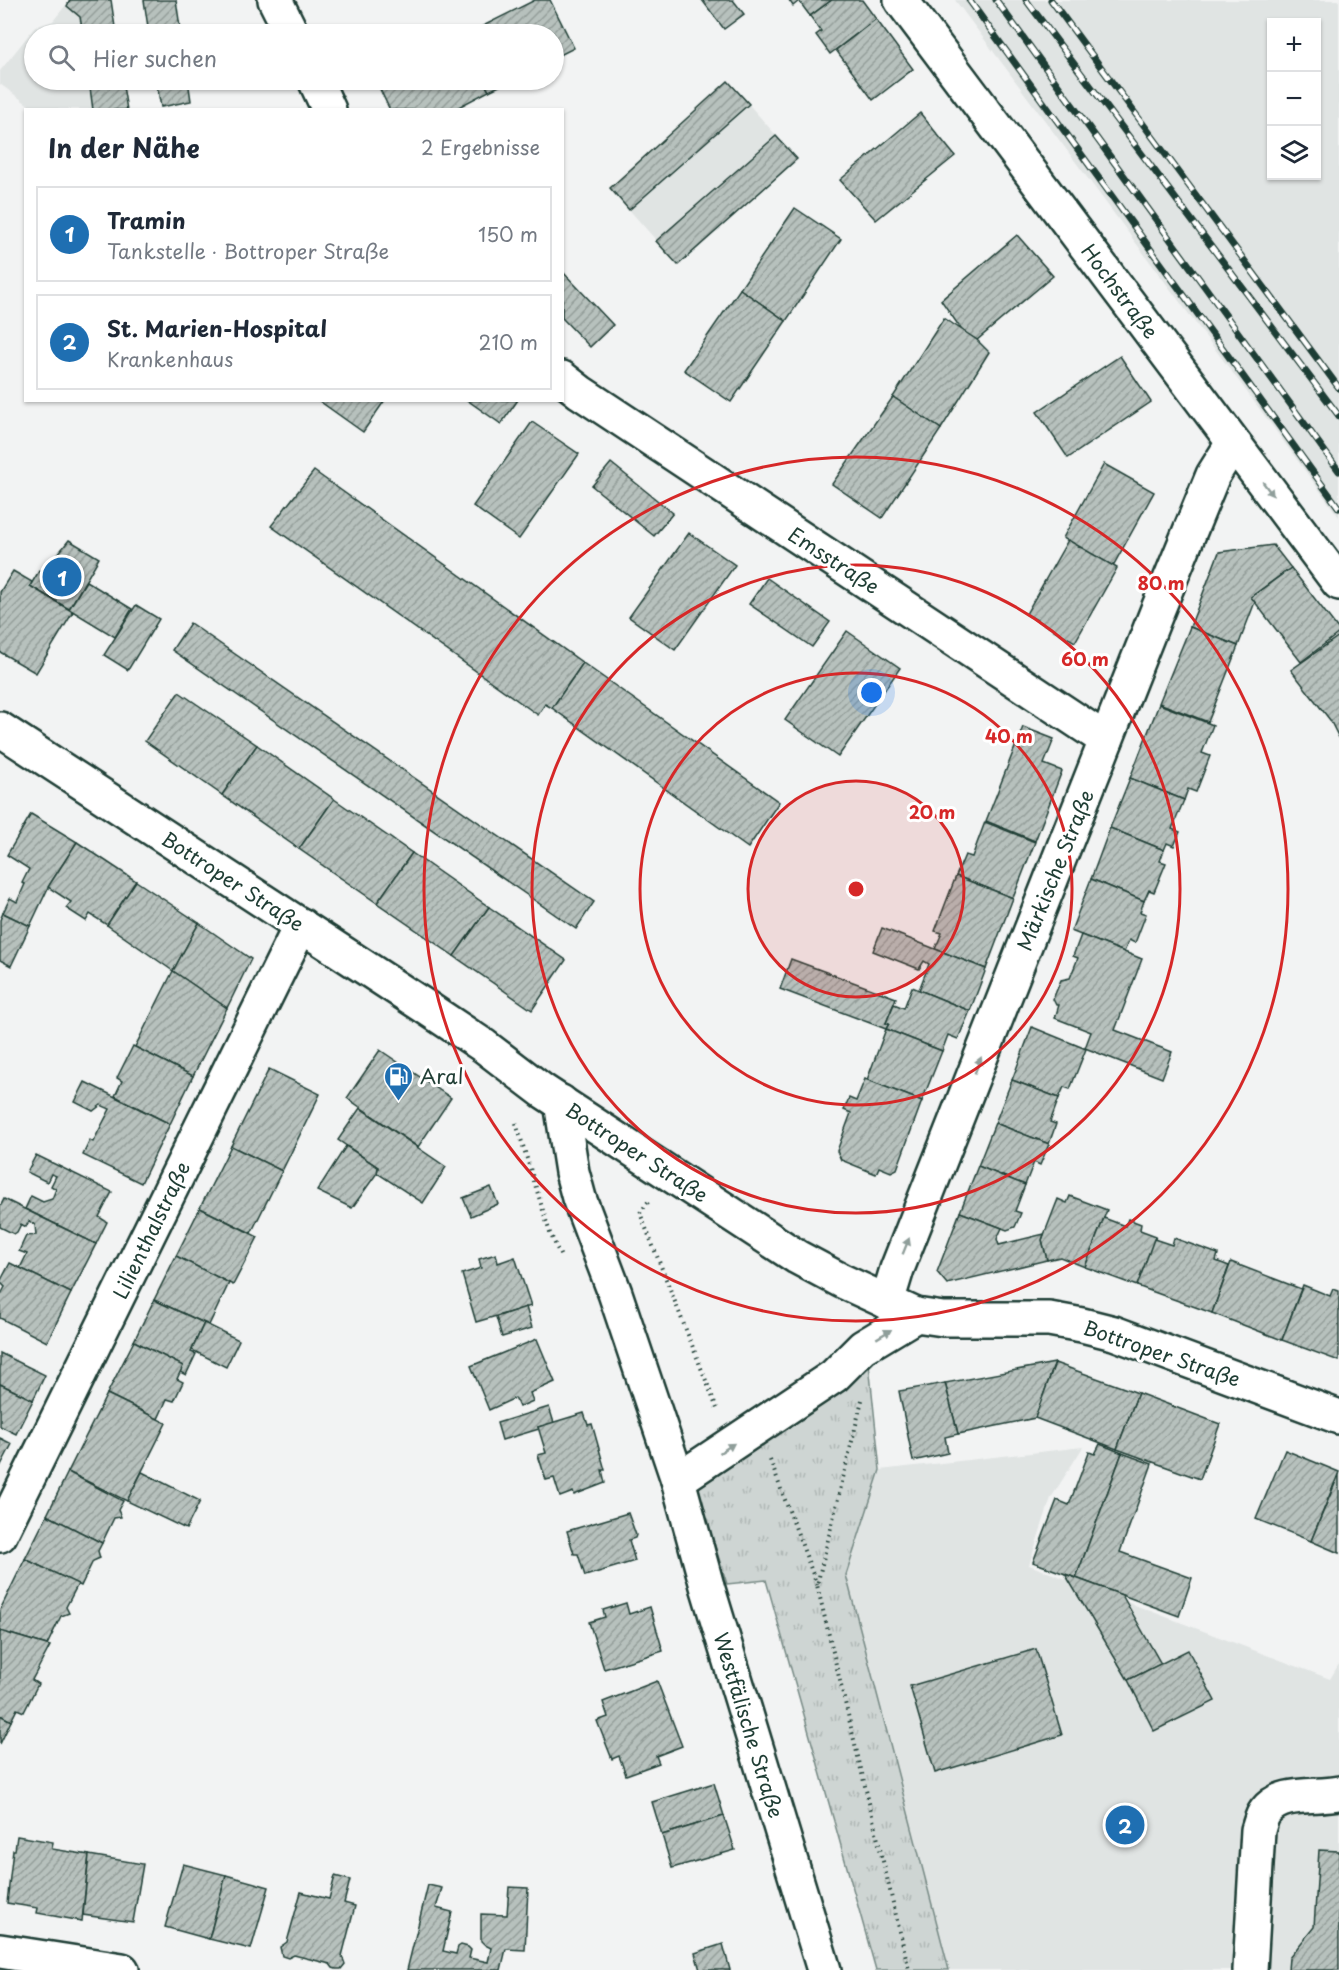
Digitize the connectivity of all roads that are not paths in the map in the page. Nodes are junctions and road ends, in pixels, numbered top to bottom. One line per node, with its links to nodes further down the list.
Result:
1 (275, 0): 3 (street)
2 (901, 0): 7 (street, Hochstraße)
3 (287, 24)
4 (320, 90): 5 (street)
5 (329, 108)
6 (564, 379): 10 (street, Emsstraße)
7 (1233, 443): 8 (street, Hochstraße, one-way to 8); 10 (street, Märkische Straße)
8 (1339, 583)
9 (0, 729): 11 (street, Bottroper Straße)
10 (1106, 740): 13 (street, Märkische Straße, one-way to 10)
11 (301, 925): 12 (street, Bottroper Straße); 17 (street, Lilienthalstraße)
12 (561, 1102): 13 (street, Bottroper Straße); 16 (street, Westfälische Straße)
13 (887, 1302): 14 (street, Bottroper Straße)
14 (916, 1315): 15 (street, Bottroper Straße); 16 (street, one-way to 14)
15 (1339, 1417)
16 (678, 1480): 21 (street, Westfälische Straße)
17 (0, 1535)
18 (1339, 1793): 22 (street)
19 (0, 1951): 20 (street)
20 (122, 1970)
21 (824, 1970)
22 (1250, 1970)

